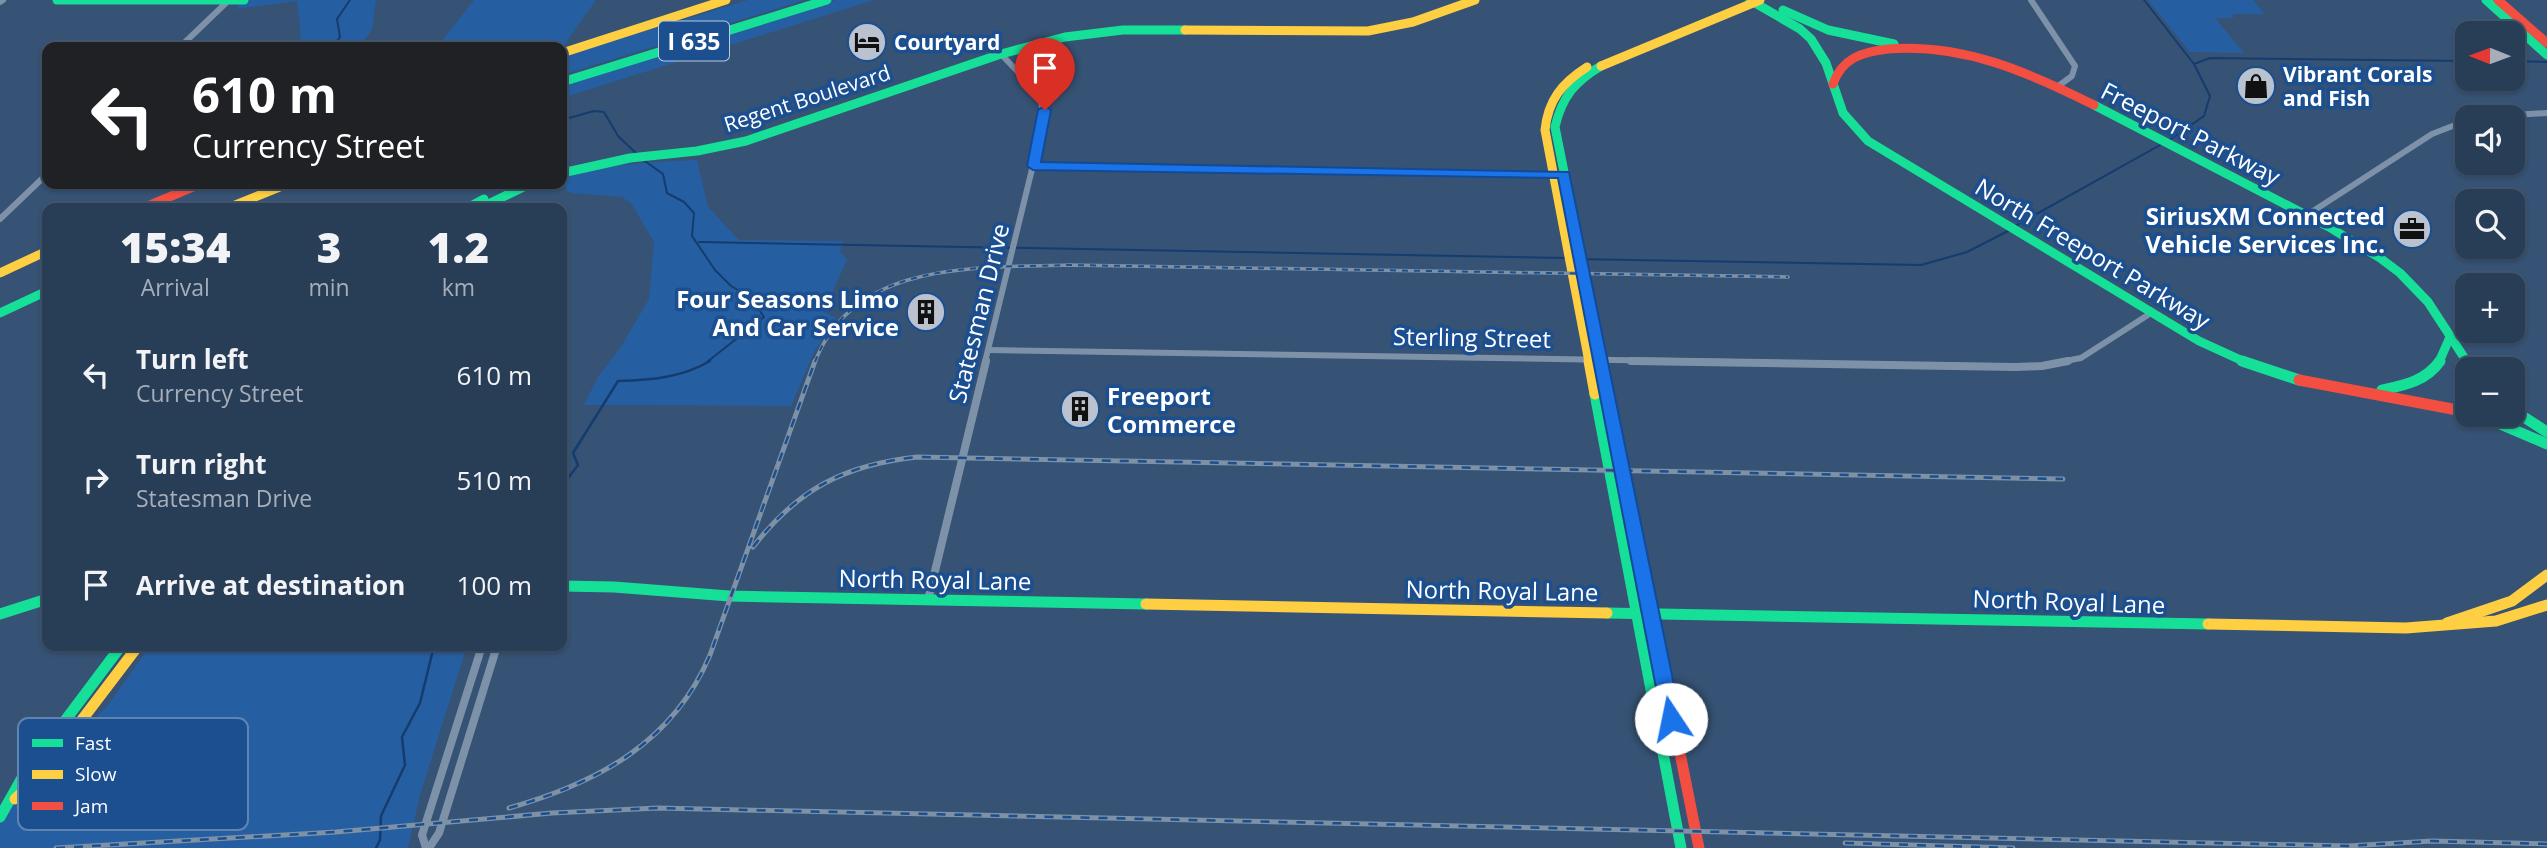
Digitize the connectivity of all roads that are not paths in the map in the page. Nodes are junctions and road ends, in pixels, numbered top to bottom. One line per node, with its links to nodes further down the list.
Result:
1 (57, 0): 11 (main road)
2 (244, 0): 11 (main road)
3 (725, 0): 16 (main road, I 635)
4 (827, 0): 19 (main road, I 635)
5 (1458, 0): 17 (main road, Regent Boulevard)
6 (1475, 0): 17 (main road, Regent Boulevard)
7 (1742, 0): 29 (main road)
8 (2031, 0): 21 (street)
9 (2486, 0): 18 (main road)
10 (2498, 0): 14 (main road)
11 (229, 1): 13 (street)
12 (1757, 1): 15 (main road); 20 (main road); 29 (main road)
13 (185, 42)
14 (2547, 43)
15 (1914, 47): 20 (main road); 21 (main road, Freeport Parkway)
16 (567, 52)
17 (999, 52): 25 (main road, Regent Boulevard); 27 (street, Statesman Drive)
18 (2547, 55)
19 (567, 80)
20 (1833, 84): 45 (main road, North Freeport Parkway)
21 (2057, 87): 39 (main road, Freeport Parkway)
22 (2547, 113): 23 (street)
23 (2525, 114)
24 (2455, 125): 39 (street)
25 (584, 163): 26 (main road, Regent Boulevard); 28 (main road, Regent Boulevard)
26 (567, 166)
27 (1033, 166): 29 (street); 47 (street, Statesman Drive)
28 (567, 171)
29 (1559, 174): 49 (main road)
30 (42, 179): 40 (street)
31 (188, 189): 35 (main road)
32 (275, 189): 36 (main road)
33 (505, 189): 37 (main road)
34 (520, 189): 38 (main road)
35 (155, 203)
36 (240, 203)
37 (477, 203)
38 (490, 203)
39 (2306, 216): 46 (main road, Freeport Parkway)
40 (0, 219)
41 (42, 253): 42 (main road)
42 (0, 273)
43 (42, 293): 44 (main road)
44 (0, 313)
45 (2151, 313): 49 (street, Sterling Street); 50 (main road, North Freeport Parkway)
46 (2449, 337): 48 (main road); 50 (main road)
47 (989, 350): 49 (street, Sterling Street); 58 (street, Statesman Drive)
48 (2463, 357)
49 (1594, 358): 62 (main road); 63 (main road)
50 (2373, 391): 51 (main road)
51 (2455, 409)
52 (2525, 418): 54 (main road)
53 (2507, 427): 55 (main road)
54 (2547, 432)
55 (2547, 444)
56 (2545, 579): 64 (main road, North Royal Lane)
57 (567, 586): 58 (main road, North Royal Lane)
58 (928, 600): 62 (main road, North Royal Lane)
59 (42, 601): 61 (main road)
60 (2547, 605): 64 (main road, North Royal Lane)
61 (0, 614)
62 (1636, 614): 63 (main road, North Royal Lane); 72 (main road)
63 (1652, 615): 64 (main road, North Royal Lane); 73 (main road)
64 (2442, 625)
65 (117, 651): 69 (main road)
66 (134, 651): 70 (main road)
67 (480, 651): 74 (street)
68 (496, 651): 71 (street)
69 (68, 718)
70 (83, 718)
71 (466, 753): 74 (street); 79 (street)
72 (1663, 755): 73 (main road); 80 (main road)
73 (1679, 755): 81 (main road)
74 (447, 756): 79 (street)
75 (18, 788): 77 (main road)
76 (18, 797): 77 (main road)
77 (11, 803): 78 (main road)
78 (0, 817)
79 (427, 848)
80 (1681, 848)
81 (1699, 848)

